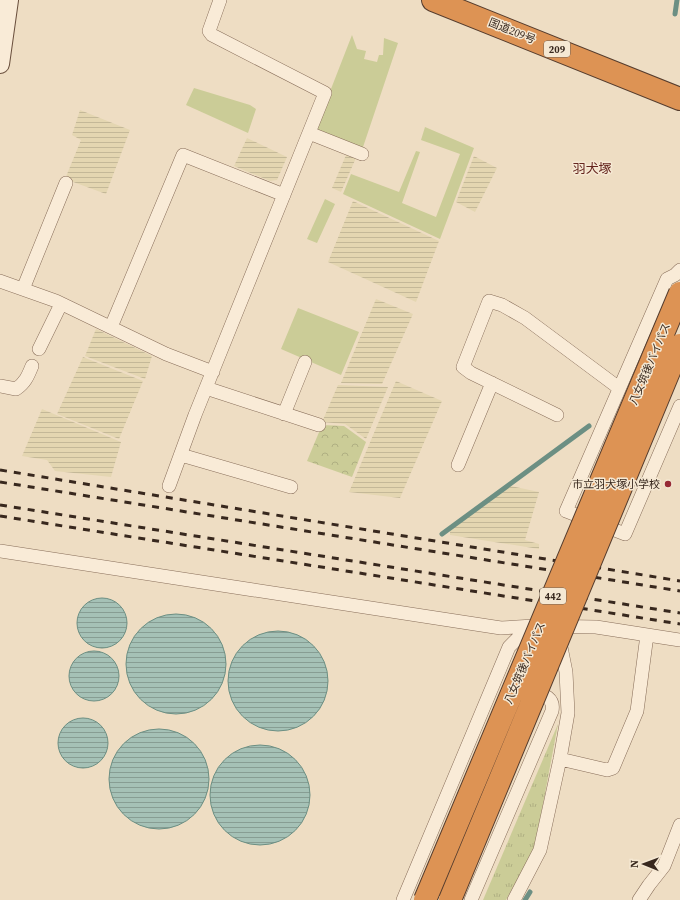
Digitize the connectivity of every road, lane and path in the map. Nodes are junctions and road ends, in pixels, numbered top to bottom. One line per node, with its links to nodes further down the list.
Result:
1 (9, 0): 4 (street)
2 (220, 0): 6 (street)
3 (446, 2): 5 (highway, 国道209号 / 209)
4 (1, 53)
5 (680, 99)
6 (309, 133): 7 (street); 9 (street)
7 (362, 154)
8 (66, 183): 12 (street)
9 (284, 195): 15 (street); 20 (street)
10 (680, 270): 24 (street)
11 (0, 281): 12 (street)
12 (23, 289): 14 (street)
13 (680, 293): 41 (highway, 八女筑後バイパス / 442, bridge)
14 (60, 304): 15 (street); 17 (street)
15 (111, 327): 20 (street)
16 (680, 345): 42 (highway, 八女筑後バイパス / 442, bridge)
17 (39, 349)
18 (306, 362): 26 (street)
19 (32, 366): 22 (street)
20 (213, 372): 23 (street)
21 (492, 383): 24 (street); 27 (street); 30 (street)
22 (0, 386)
23 (206, 388): 26 (street); 29 (street)
24 (619, 388): 25 (street)
25 (680, 406)
26 (284, 414): 28 (street)
27 (557, 415)
28 (319, 425)
29 (181, 455): 31 (street); 32 (street)
30 (458, 465)
31 (169, 486)
32 (291, 487)
33 (0, 550): 34 (street)
34 (534, 626): 35 (street); 37 (street); 38 (street)
35 (647, 635): 36 (street); 38 (street)
36 (680, 640)
37 (495, 680): 40 (street); 43 (street)
38 (560, 759): 44 (street)
39 (680, 825): 45 (street)
40 (403, 900)
41 (425, 900)
42 (450, 900)
43 (472, 900)
44 (514, 900)
45 (639, 900)

